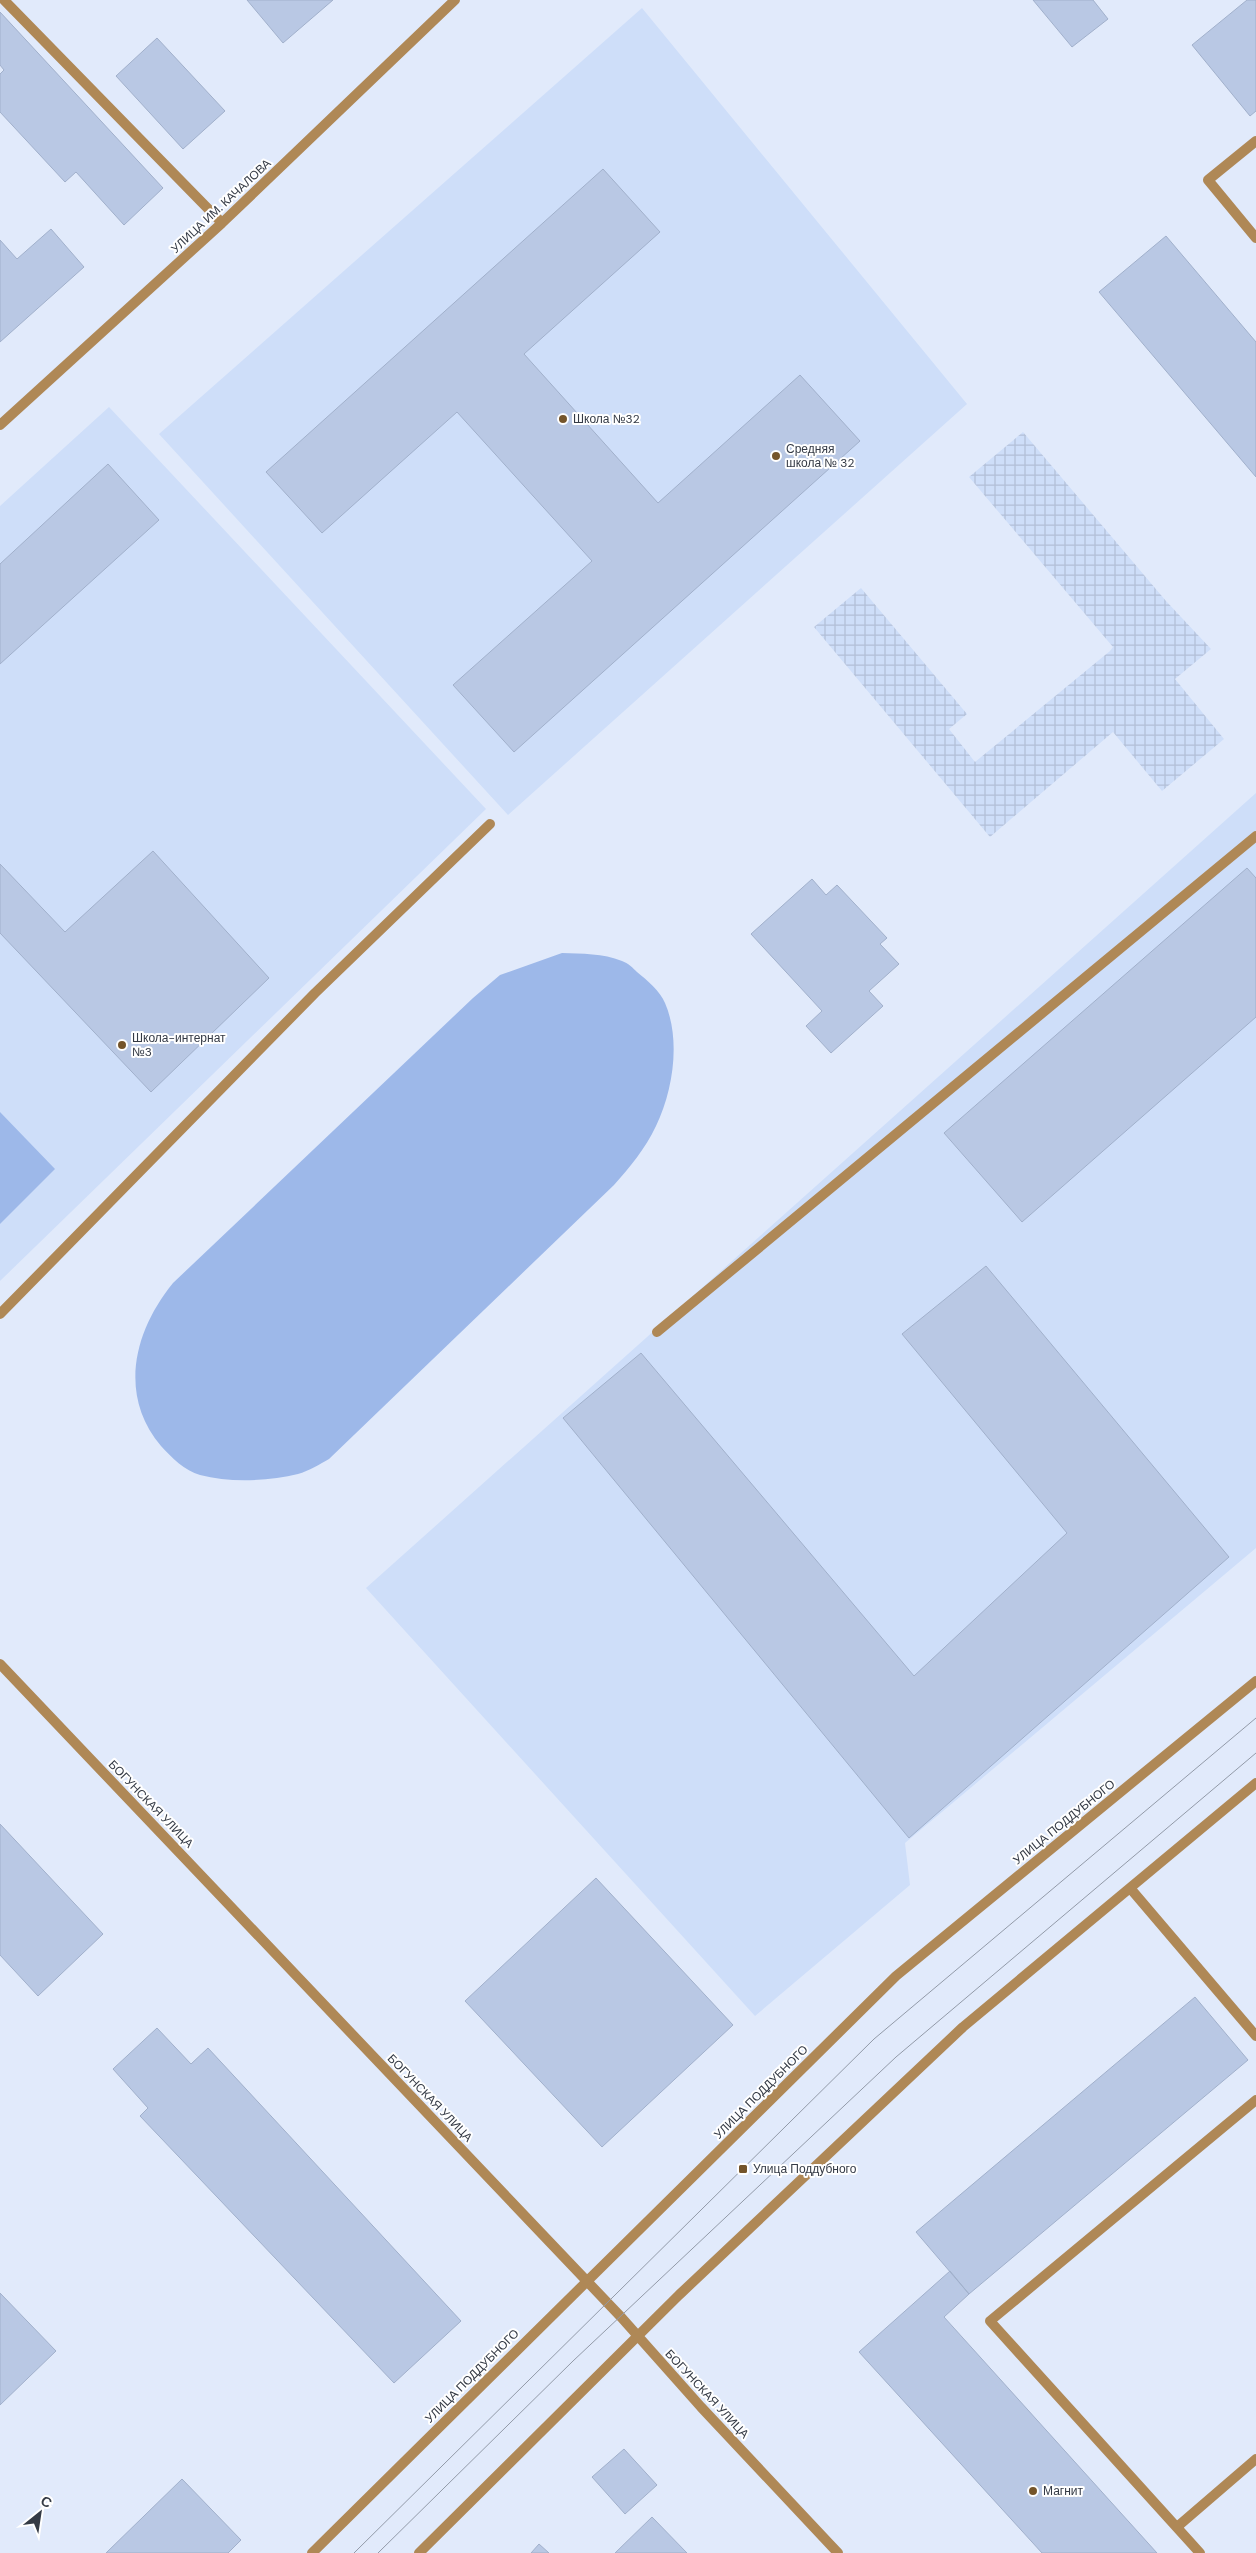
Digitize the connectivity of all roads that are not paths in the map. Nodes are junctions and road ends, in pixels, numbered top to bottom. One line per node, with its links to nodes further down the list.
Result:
1 (4, 0): 4 (street)
2 (455, 0): 4 (street, УЛИЦА ИМ. КАЧАЛОВА)
3 (1256, 140): 5 (street)
4 (222, 223): 6 (street, УЛИЦА ИМ. КАЧАЛОВА)
5 (1256, 238)
6 (0, 425)
7 (490, 824): 9 (street)
8 (1256, 836): 10 (street)
9 (0, 1314)
10 (658, 1332)
11 (0, 1664): 17 (street, БОГУНСКАЯ УЛИЦА)
12 (1256, 1681): 17 (street, УЛИЦА ПОДДУБНОГО)
13 (1256, 1783): 14 (street)
14 (1130, 1888): 15 (street); 18 (street)
15 (1256, 2036)
16 (1256, 2100): 20 (street)
17 (585, 2280): 18 (street, БОГУНСКАЯ УЛИЦА); 21 (street, УЛИЦА ПОДДУБНОГО)
18 (638, 2337): 22 (street); 23 (street, БОГУНСКАЯ УЛИЦА)
19 (1256, 2459): 20 (street)
20 (1176, 2527): 24 (street)
21 (312, 2553)
22 (419, 2553)
23 (838, 2553)
24 (1200, 2553)

